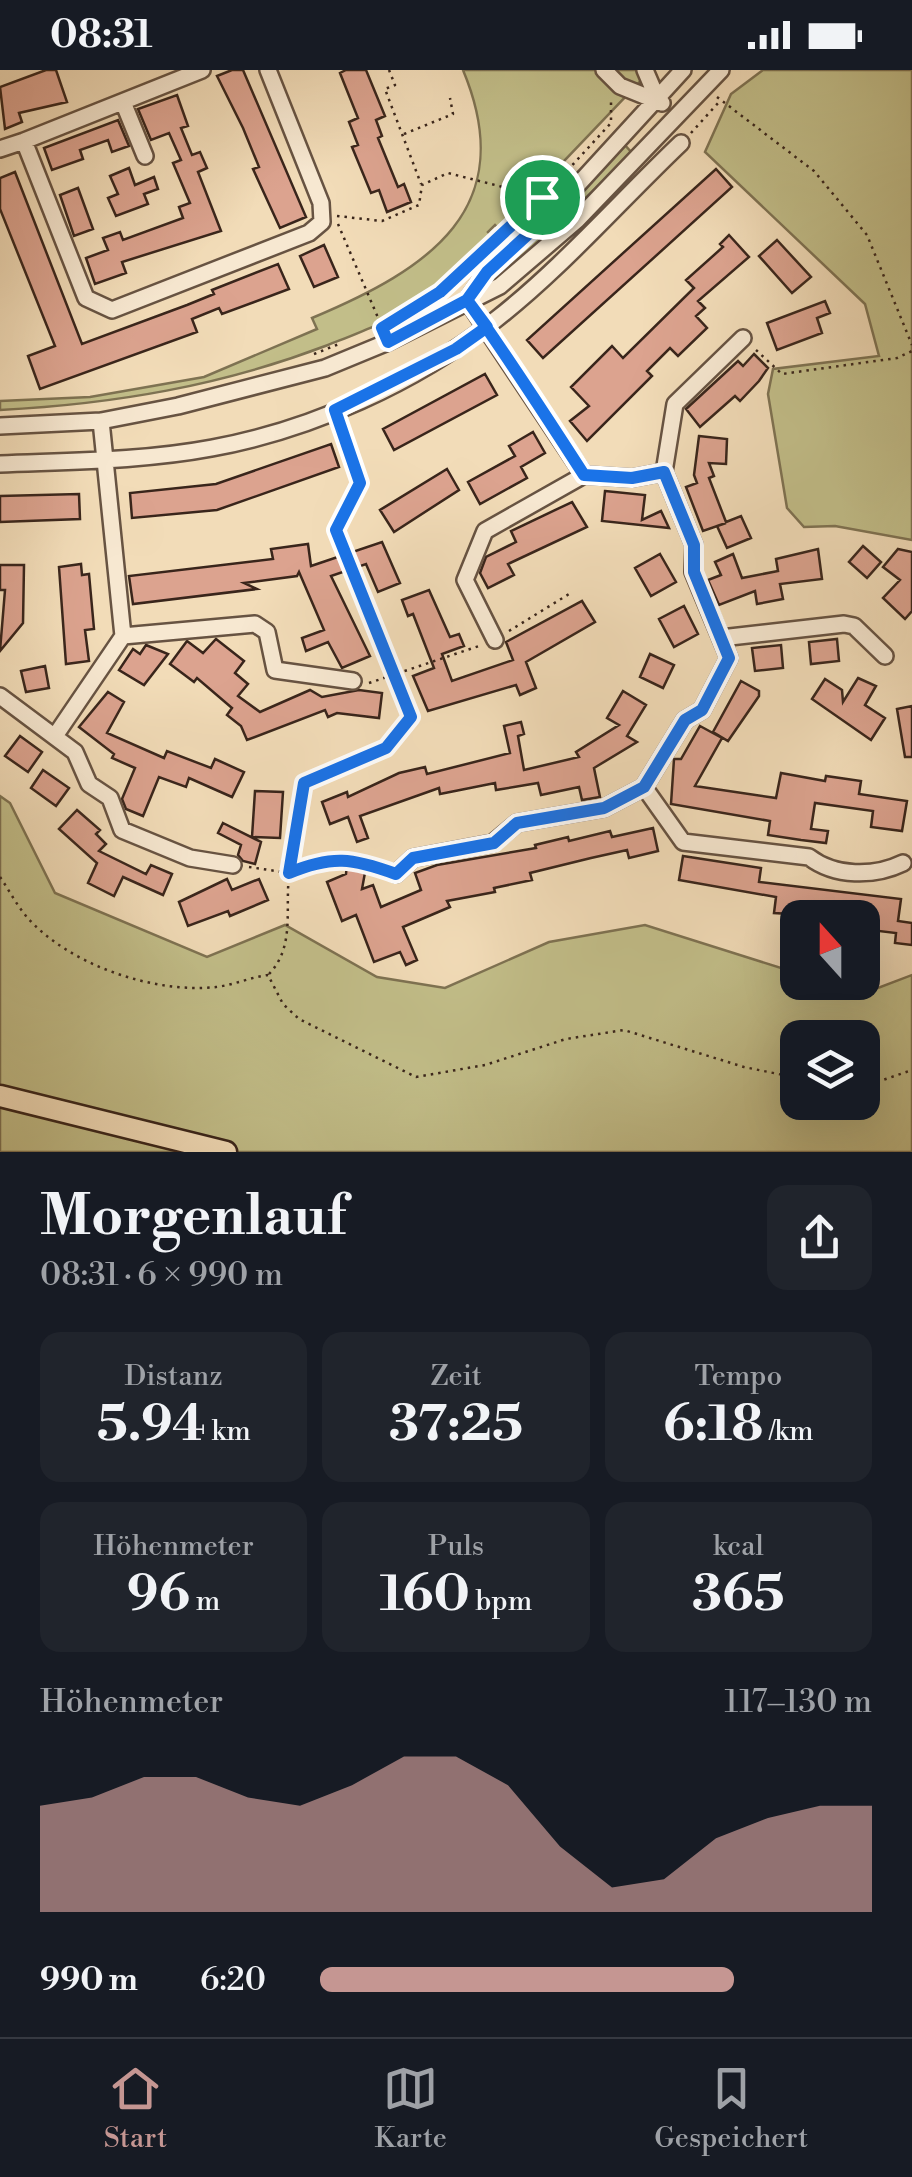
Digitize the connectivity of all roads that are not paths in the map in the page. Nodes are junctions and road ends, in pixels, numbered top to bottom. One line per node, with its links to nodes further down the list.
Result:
1 (202, 70): 8 (street)
2 (268, 70): 10 (street)
3 (604, 70): 7 (street)
4 (645, 70): 7 (street)
5 (684, 70): 7 (street)
6 (722, 70): 9 (street)
7 (657, 98): 9 (street); 16 (street)
8 (123, 102): 10 (street); 13 (street)
9 (676, 115): 14 (street)
10 (24, 141): 12 (street)
11 (682, 143): 15 (street)
12 (0, 149)
13 (144, 156)
14 (632, 162): 15 (street); 16 (street)
15 (637, 185): 17 (street)
16 (467, 300): 17 (street); 19 (street)
17 (487, 327): 21 (street); 24 (street)
18 (743, 338): 23 (street)
19 (102, 420): 20 (street); 21 (street)
20 (0, 426)
21 (105, 460): 22 (street); 25 (street)
22 (0, 464)
23 (664, 472): 24 (street); 26 (street)
24 (584, 475): 27 (street)
25 (123, 636): 29 (street); 31 (street)
26 (721, 638): 28 (street); 32 (street)
27 (495, 640)
28 (886, 656)
29 (353, 680)
30 (0, 696): 31 (street)
31 (55, 736): 34 (street)
32 (644, 787): 33 (street); 35 (street)
33 (903, 863)
34 (233, 864)
35 (396, 874)
36 (0, 1096): 37 (main road)
37 (226, 1152)

